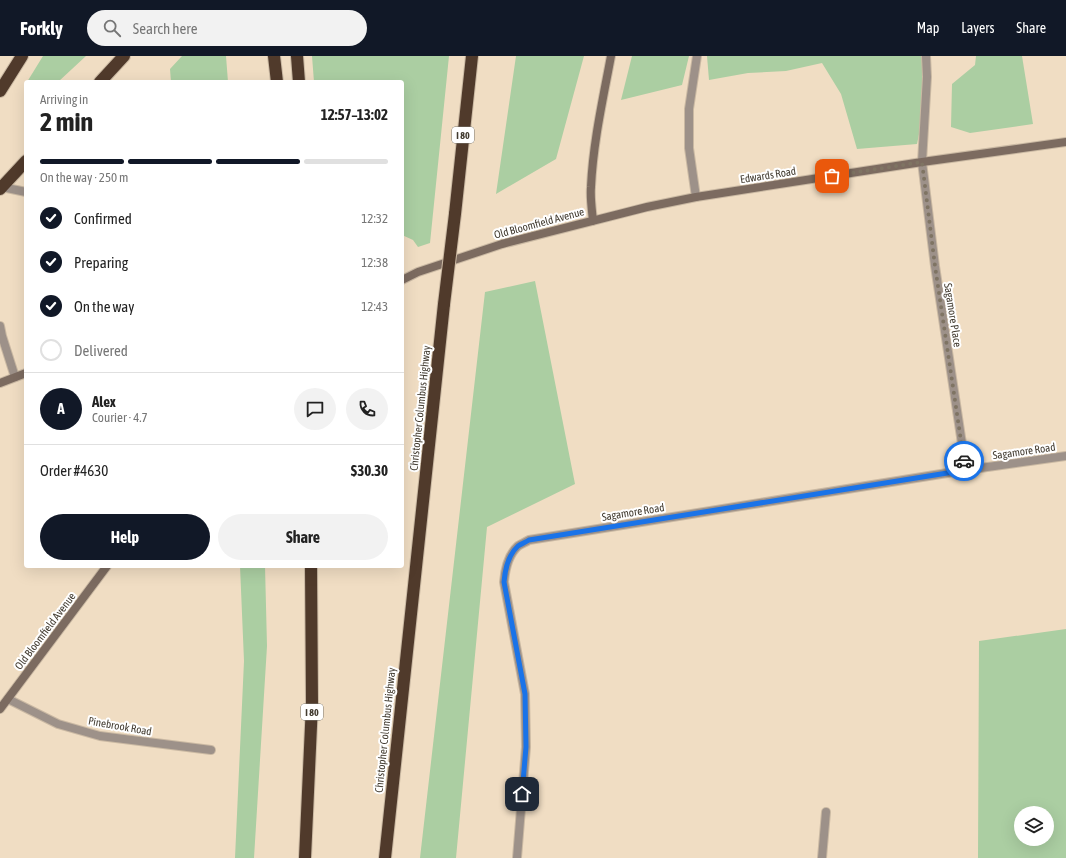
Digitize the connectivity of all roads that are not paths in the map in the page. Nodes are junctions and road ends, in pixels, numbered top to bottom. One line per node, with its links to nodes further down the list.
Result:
1 (22, 56): 12 (highway)
2 (124, 56): 9 (highway)
3 (274, 56): 10 (highway)
4 (297, 56): 11 (highway)
5 (472, 56): 35 (highway, Christopher Columbus Highway / I 80, bridge)
6 (611, 56): 19 (street, Old Bloomfield Avenue)
7 (697, 56): 18 (street)
8 (926, 56): 14 (street, Sagamore Place)
9 (102, 80)
10 (277, 80)
11 (299, 80)
12 (0, 91)
13 (1066, 142): 14 (street, Edwards Road)
14 (922, 162): 18 (street, Edwards Road); 27 (street, Sagamore Place)
15 (24, 163): 16 (highway)
16 (1, 188): 17 (street)
17 (24, 192)
18 (696, 197): 19 (street, Edwards Road)
19 (593, 221): 20 (street, Old Bloomfield Avenue)
20 (404, 279)
21 (0, 326): 22 (street)
22 (1, 336): 24 (street)
23 (24, 374): 24 (street)
24 (15, 377): 25 (street)
25 (0, 383)
26 (1066, 456): 27 (street, Sagamore Road)
27 (966, 470): 36 (street, Sagamore Road)
28 (106, 568): 30 (street, Old Bloomfield Avenue)
29 (311, 568): 34 (highway, I 80)
30 (8, 699): 31 (street, Old Bloomfield Avenue); 32 (street, Pinebrook Road)
31 (0, 709)
32 (211, 750)
33 (826, 812): 37 (street)
34 (305, 858)
35 (385, 858)
36 (517, 858)
37 (822, 858)

